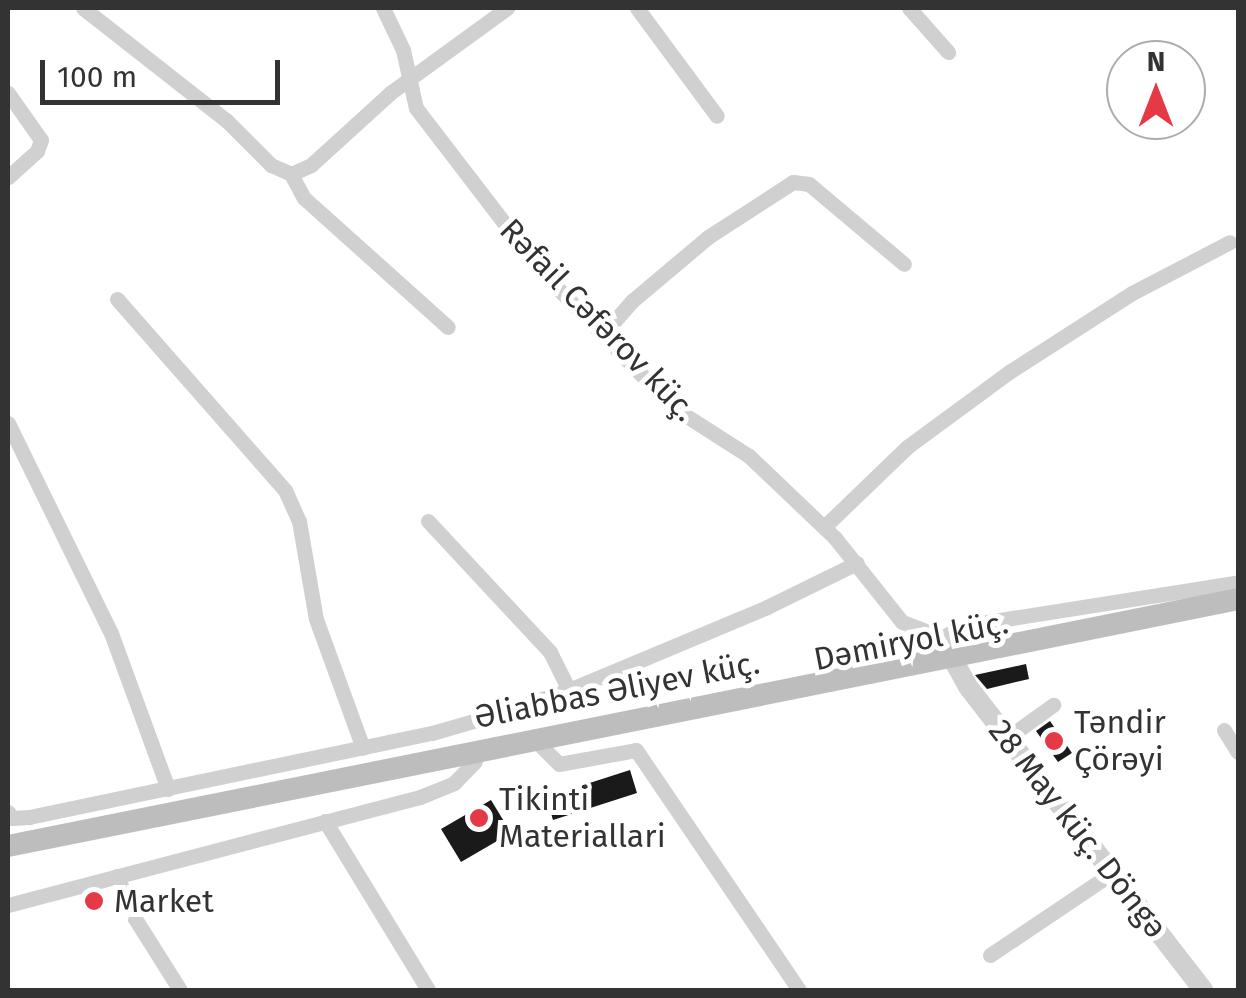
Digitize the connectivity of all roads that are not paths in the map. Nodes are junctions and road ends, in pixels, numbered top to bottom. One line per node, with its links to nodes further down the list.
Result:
1 (83, 8): 10 (street)
2 (383, 8): 7 (street, Rəfail Cəfərov küç.)
3 (507, 8): 7 (street)
4 (636, 8): 9 (street)
5 (909, 8): 6 (street)
6 (948, 52)
7 (408, 80): 10 (street); 16 (street, Rəfail Cəfərov küç.)
8 (8, 92): 11 (street)
9 (717, 116)
10 (291, 174): 15 (street)
11 (8, 177)
12 (1230, 242): 19 (street)
13 (904, 264): 16 (street)
14 (117, 300): 30 (street)
15 (448, 327)
16 (603, 334): 19 (street, Rəfail Cəfərov küç.)
17 (8, 422): 33 (street)
18 (428, 521): 25 (street)
19 (824, 528): 20 (street, Rəfail Cəfərov küç.)
20 (857, 562): 24 (street, Rəfail Cəfərov küç.); 25 (street)
21 (1238, 582): 24 (street)
22 (1238, 599): 24 (main road, Əliabbas Əliyev küç.)
23 (1238, 610): 24 (main road, Dəmiryol küç.)
24 (951, 652): 28 (street, 28 May küç. Döngə); 29 (main road, Dəmiryol küç.); 36 (main road, Əliabbas Əliyev küç.)
25 (569, 690): 30 (street)
26 (1053, 705): 28 (street)
27 (1224, 730): 31 (street)
28 (1008, 738): 38 (street, 28 May küç. Döngə)
29 (541, 746): 32 (main road, Dəmiryol küç.); 44 (street)
30 (363, 748): 33 (street)
31 (1238, 752)
32 (475, 761): 35 (street); 37 (main road, Dəmiryol küç.)
33 (168, 789): 34 (street)
34 (8, 812)
35 (325, 820): 39 (street); 43 (street)
36 (8, 846)
37 (8, 855)
38 (1112, 873): 41 (street); 45 (street, 28 May küç. Döngə)
39 (118, 876): 40 (street); 42 (street)
40 (8, 905)
41 (990, 955)
42 (180, 990)
43 (428, 990)
44 (798, 990)
45 (1203, 990)

